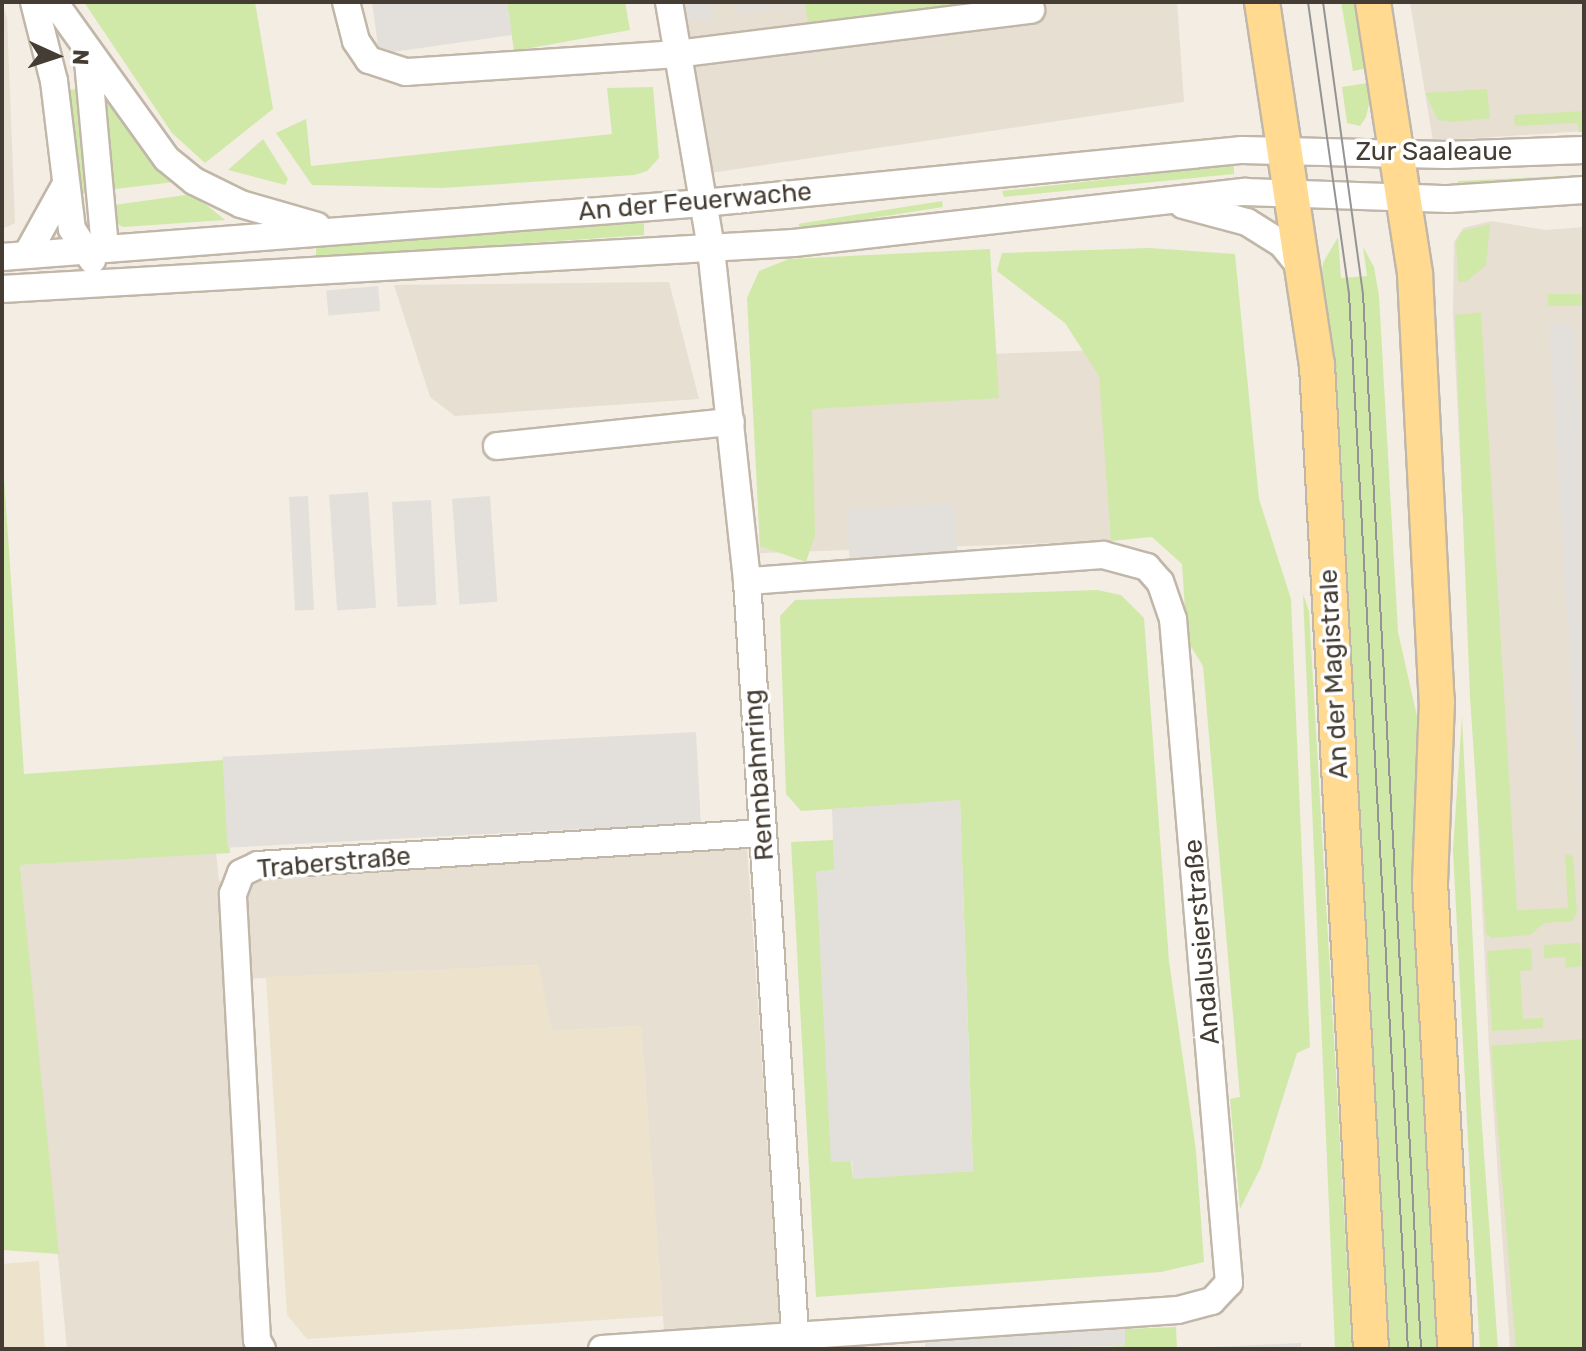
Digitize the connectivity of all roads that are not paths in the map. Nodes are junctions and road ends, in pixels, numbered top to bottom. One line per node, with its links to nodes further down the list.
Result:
1 (34, 2): 13 (street)
2 (54, 2): 8 (street)
3 (346, 2): 9 (street)
4 (669, 2): 9 (street, Rennbahnring)
5 (1262, 2): 10 (main road, An der Magistrale)
6 (1373, 2): 12 (main road)
7 (1031, 10): 9 (street)
8 (87, 50): 19 (street); 22 (street)
9 (676, 54): 18 (street, Rennbahnring)
10 (1285, 150): 12 (street, Zur Saaleaue); 15 (main road, An der Magistrale); 18 (street, An der Feuerwache)
11 (1584, 150): 12 (street, Zur Saaleaue)
12 (1400, 154): 16 (main road)
13 (66, 184): 21 (street, An der Feuerwache); 22 (street)
14 (1584, 190): 16 (street, Zur Saaleaue)
15 (1291, 191): 16 (street, Zur Saaleaue); 17 (street, An der Feuerwache); 23 (main road, An der Magistrale)
16 (1407, 198): 34 (main road)
17 (1172, 202): 20 (street, An der Feuerwache); 23 (street)
18 (703, 203): 19 (street, An der Feuerwache); 20 (street, Rennbahnring)
19 (332, 230): 22 (street, An der Feuerwache)
20 (711, 249): 22 (street, An der Feuerwache); 25 (street, Rennbahnring)
21 (14, 255): 22 (street, An der Feuerwache)
22 (93, 262): 24 (street, An der Feuerwache)
23 (1304, 271): 33 (main road, An der Magistrale)
24 (2, 289)
25 (731, 422): 26 (street); 27 (street, Rennbahnring)
26 (497, 446)
27 (747, 581): 28 (street, Rennbahnring); 29 (street, Andalusierstraße)
28 (763, 833): 30 (street, Rennbahnring); 31 (street, Traberstraße)
29 (873, 1339): 30 (street, Andalusierstraße)
30 (796, 1342): 32 (street)
31 (262, 1349)
32 (602, 1349)
33 (1371, 1349)
34 (1455, 1349)

